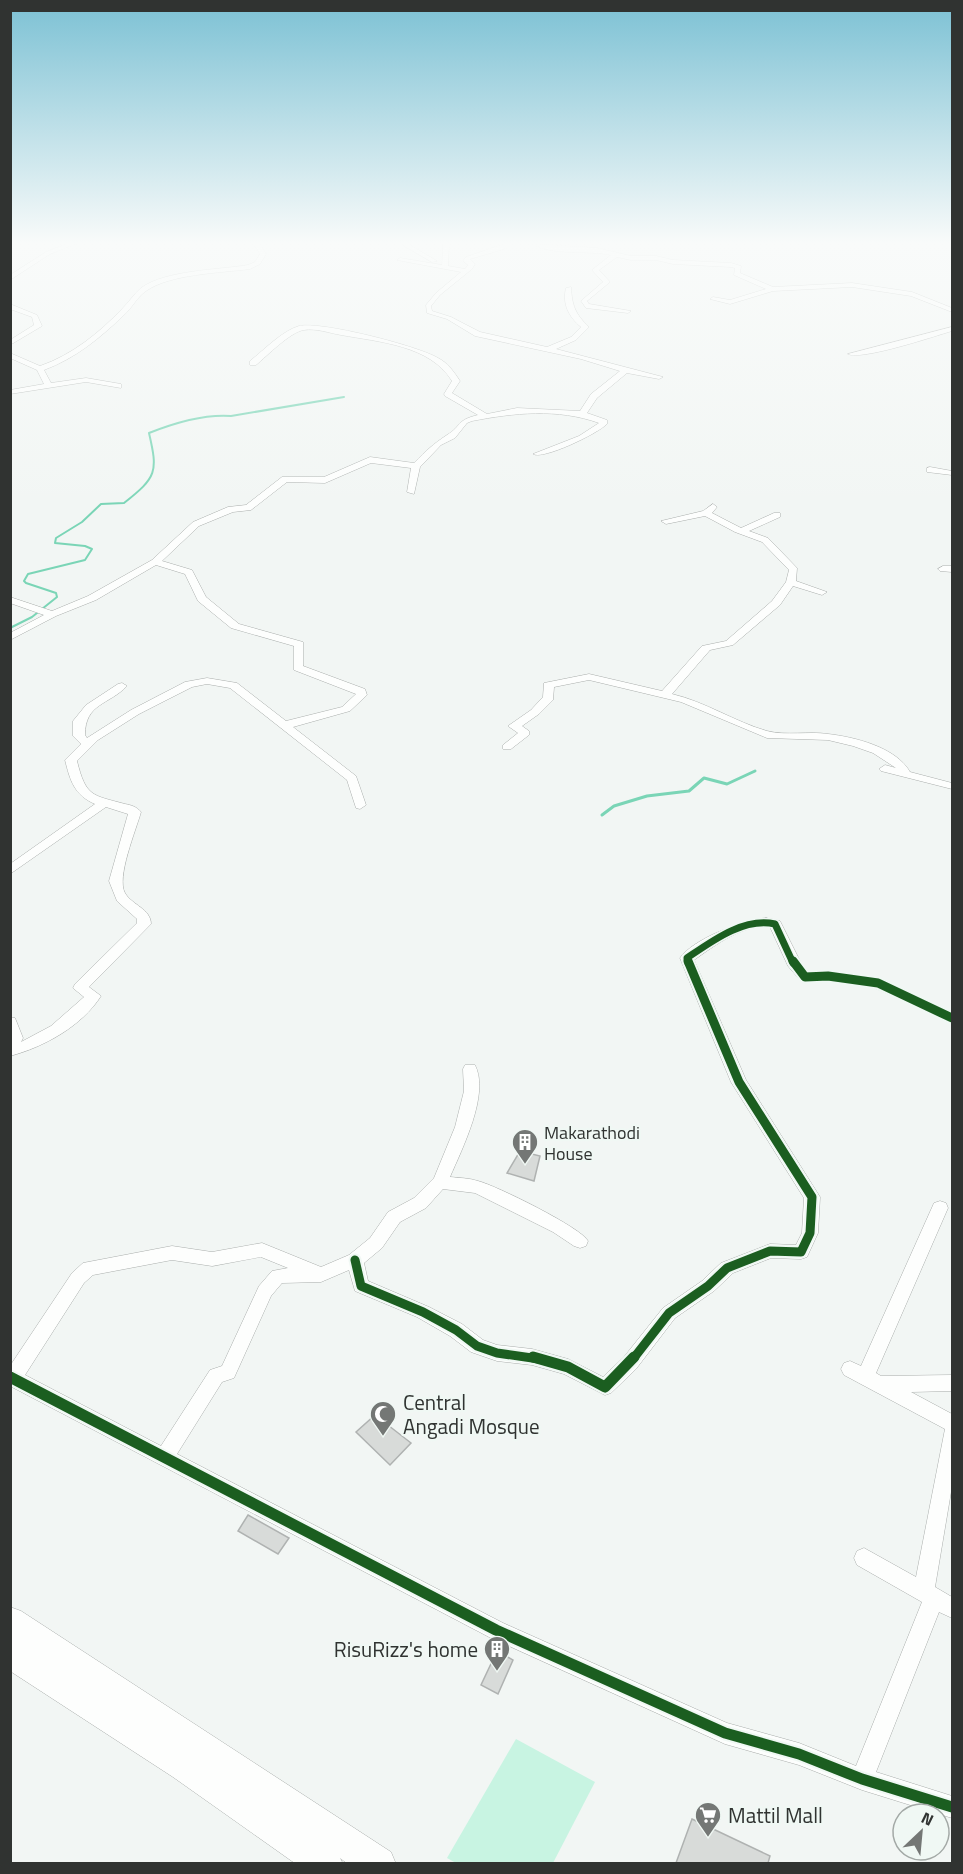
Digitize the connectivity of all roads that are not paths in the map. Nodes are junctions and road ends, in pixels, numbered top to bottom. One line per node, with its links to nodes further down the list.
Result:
1 (29, 331): 8 (street)
2 (102, 331): 13 (street)
3 (294, 331): 12 (street)
4 (335, 331): 20 (street)
5 (473, 331): 9 (street)
6 (583, 331): 9 (street)
7 (943, 331): 10 (street)
8 (10, 343)
9 (546, 350): 14 (street)
10 (852, 354)
11 (13, 358): 13 (street)
12 (253, 363)
13 (40, 369): 16 (street)
14 (627, 370): 15 (street); 19 (street)
15 (659, 377)
16 (49, 386): 17 (street); 18 (street)
17 (118, 386)
18 (10, 392)
19 (582, 414): 20 (street); 21 (street)
20 (485, 416): 22 (street)
21 (537, 454)
22 (416, 466): 25 (street); 29 (street)
23 (930, 470): 24 (street)
24 (952, 473)
25 (411, 492)
26 (777, 515): 28 (street)
27 (666, 521): 28 (street)
28 (741, 531): 30 (street)
29 (155, 562): 33 (street); 37 (street)
30 (791, 582): 31 (street); 36 (street)
31 (822, 592)
32 (10, 600): 33 (street)
33 (49, 613): 34 (street)
34 (10, 638)
35 (122, 686): 38 (street)
36 (665, 695): 39 (street); 41 (street)
37 (286, 726): 38 (street); 44 (street)
38 (87, 744): 43 (street)
39 (507, 747)
40 (885, 769): 41 (street)
41 (905, 774): 42 (street)
42 (952, 786)
43 (105, 802): 45 (street); 48 (street)
44 (360, 805)
45 (10, 870)
46 (952, 1018): 53 (street)
47 (10, 1022): 48 (street)
48 (10, 1050)
49 (470, 1069): 50 (street)
50 (440, 1182): 52 (street); 53 (street)
51 (940, 1208): 56 (street)
52 (580, 1241)
53 (355, 1260): 54 (street)
54 (321, 1275): 55 (street); 60 (street)
55 (12, 1377): 60 (street)
56 (865, 1377): 57 (street); 58 (street)
57 (952, 1383)
58 (952, 1423)
59 (952, 1435): 62 (street)
60 (165, 1457): 65 (street)
61 (864, 1557): 62 (street)
62 (937, 1600): 65 (street)
63 (10, 1622): 68 (main road)
64 (10, 1653): 67 (main road)
65 (862, 1779): 66 (street)
66 (952, 1807)
67 (326, 1863)
68 (379, 1863)

